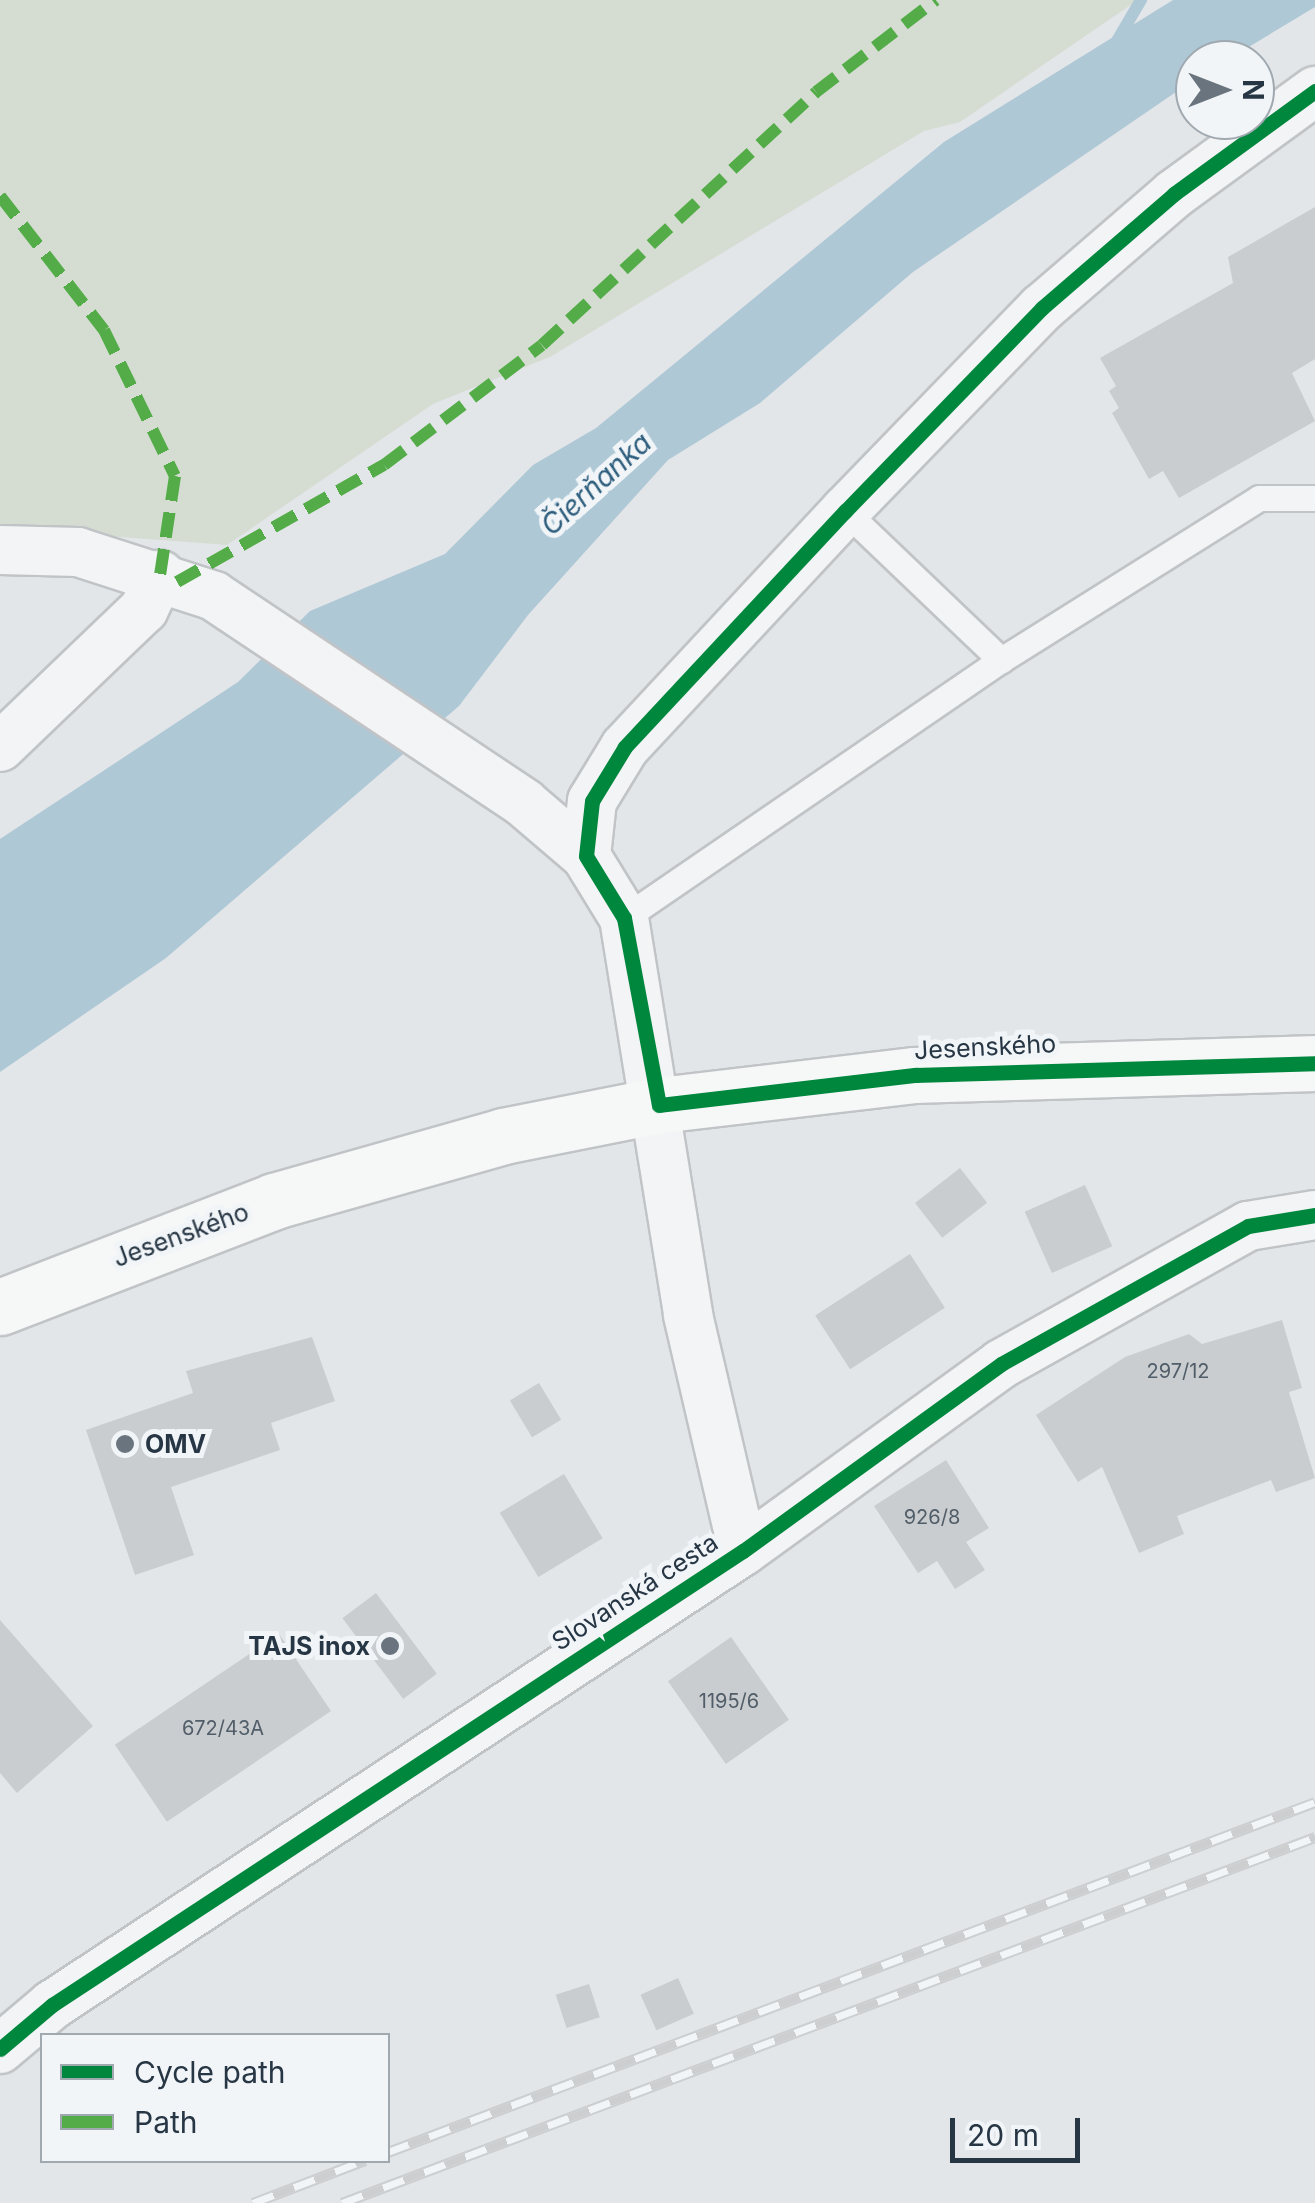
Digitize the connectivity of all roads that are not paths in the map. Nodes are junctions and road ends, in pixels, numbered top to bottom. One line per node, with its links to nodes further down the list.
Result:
1 (1315, 91): 3 (street)
2 (1315, 498): 6 (lane)
3 (845, 511): 6 (lane); 8 (street)
4 (0, 550): 5 (street)
5 (160, 576): 7 (street); 8 (street)
6 (1002, 660): 9 (lane)
7 (0, 747)
8 (586, 856): 9 (street)
9 (624, 918): 11 (street)
10 (1315, 1063): 11 (main road, Jesenského)
11 (659, 1104): 13 (main road, Jesenského); 14 (street)
12 (1315, 1215): 14 (street, Slovanská cesta)
13 (0, 1307)
14 (743, 1551): 15 (street, Slovanská cesta)
15 (0, 2049)

